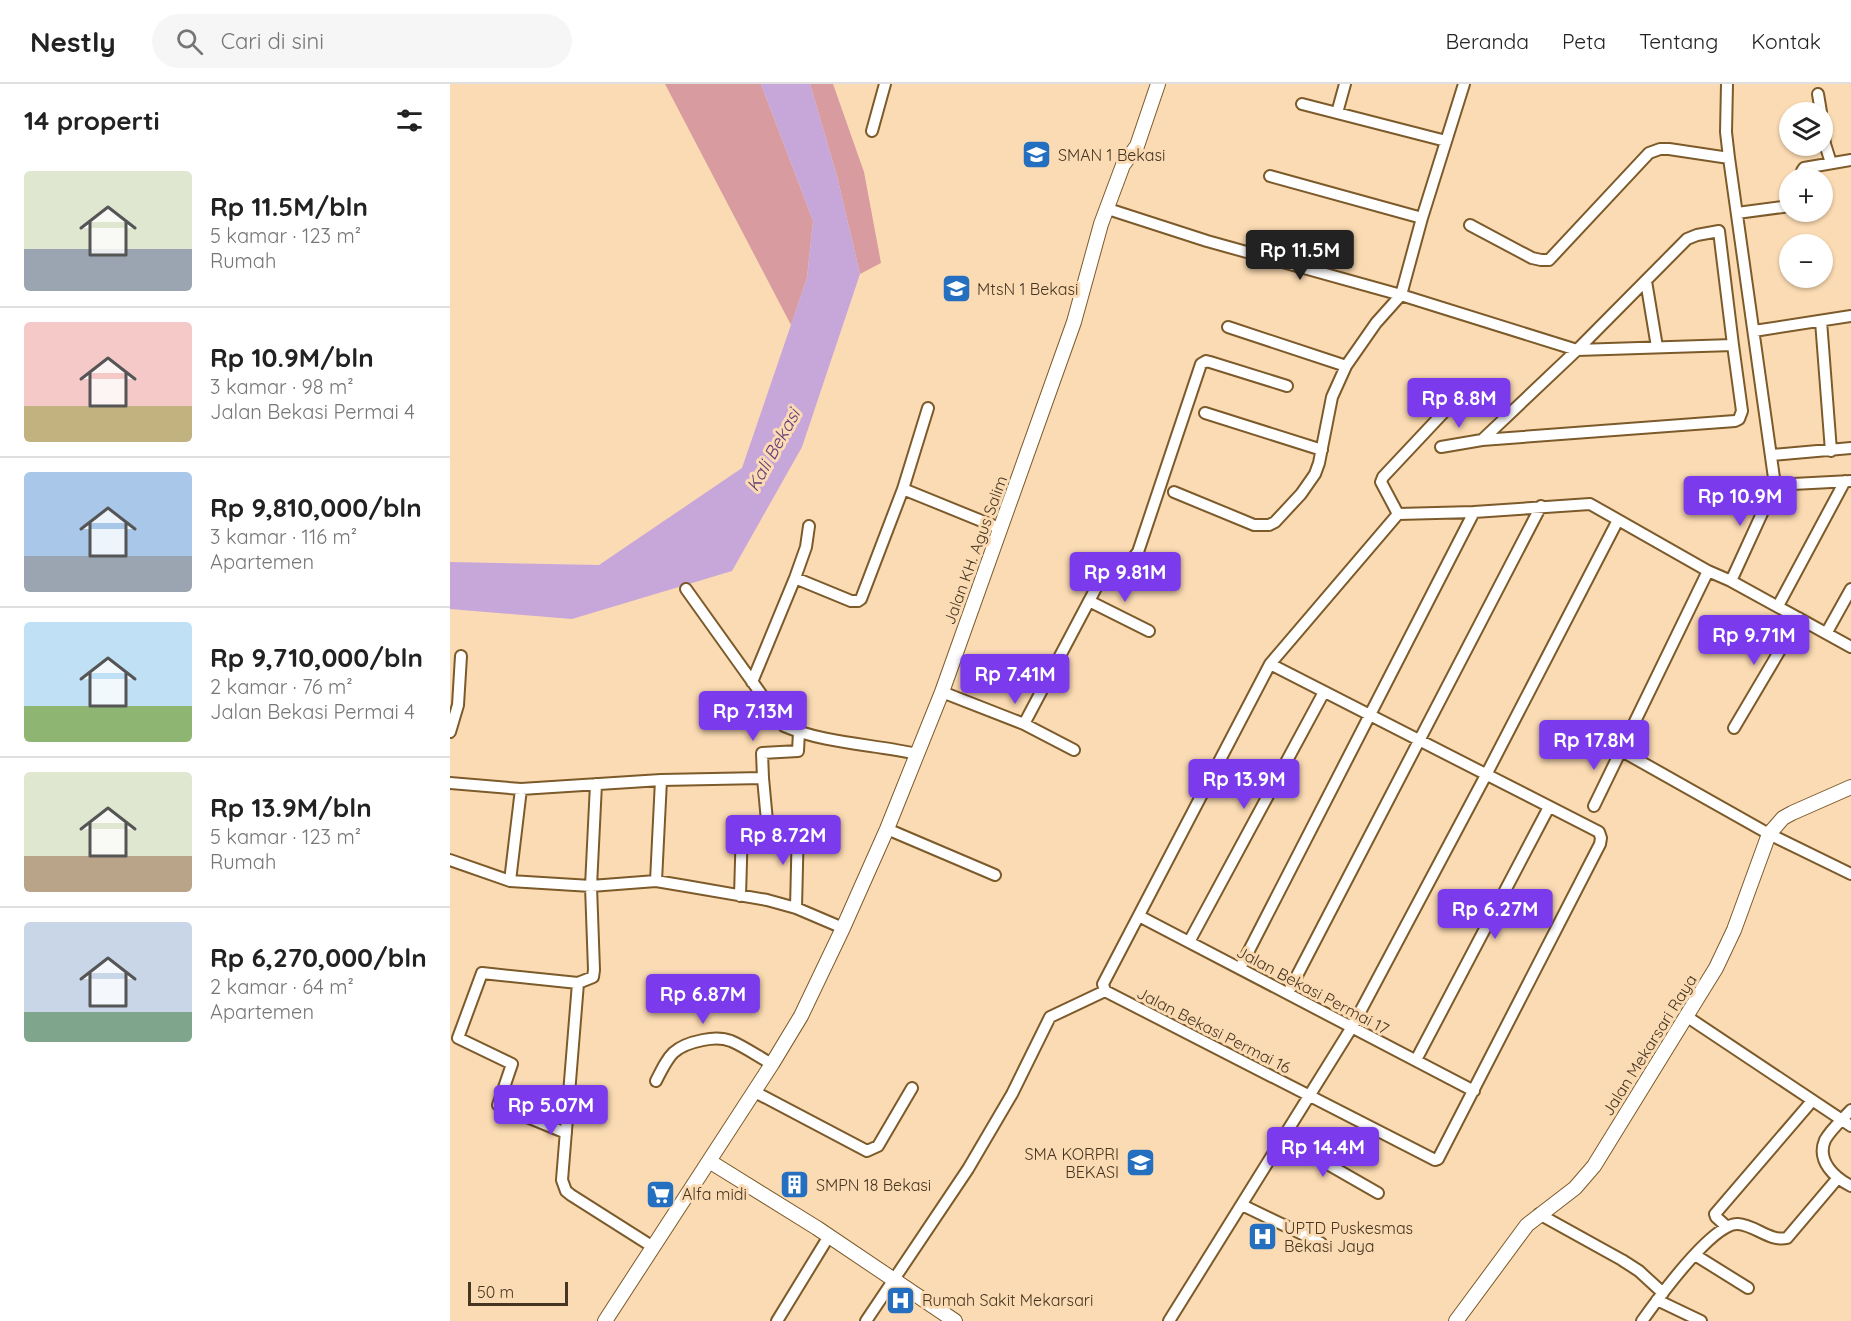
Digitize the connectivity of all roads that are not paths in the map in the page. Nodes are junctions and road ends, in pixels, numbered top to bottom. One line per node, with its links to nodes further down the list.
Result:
1 (885, 84): 10 (street)
2 (1158, 84): 19 (street, Jalan KH. Agus Salim)
3 (1345, 84): 9 (street)
4 (1464, 84): 11 (street)
5 (1727, 84): 13 (street)
6 (1818, 94): 7 (street)
7 (1819, 102)
8 (1302, 104): 9 (street)
9 (1337, 113): 11 (street)
10 (872, 131)
11 (1446, 141): 21 (street)
12 (1829, 156): 15 (street)
13 (1729, 158): 20 (street); 22 (street)
14 (1851, 160): 15 (street)
15 (1831, 163): 16 (street)
16 (1804, 168)
17 (1270, 176): 21 (street)
18 (1779, 207): 20 (street)
19 (1108, 209): 24 (street); 52 (street, Jalan KH. Agus Salim)
20 (1737, 213): 28 (street)
21 (1422, 218): 24 (street)
22 (1470, 225)
23 (1646, 281): 29 (street); 30 (street); 31 (street)
24 (1401, 295): 31 (street); 32 (street)
25 (1851, 316): 26 (street)
26 (1821, 321): 28 (street); 41 (street)
27 (1228, 327): 32 (street)
28 (1755, 331): 42 (street)
29 (1734, 345): 30 (street); 37 (street)
30 (1657, 347): 31 (street)
31 (1577, 350): 37 (street)
32 (1346, 366): 40 (street)
33 (1287, 386): 58 (street)
34 (928, 408): 45 (street)
35 (1444, 411): 49 (street)
36 (1205, 413): 40 (street)
37 (1482, 440): 38 (street)
38 (1441, 447)
39 (1851, 448): 41 (street)
40 (1322, 450): 46 (street)
41 (1831, 451): 42 (street)
42 (1772, 455): 44 (street)
43 (1848, 481): 44 (street); 59 (street)
44 (1775, 485): 55 (street)
45 (903, 489): 52 (street); 54 (street)
46 (1174, 492)
47 (1541, 506): 48 (street); 50 (street); 74 (street)
48 (1474, 512): 49 (street); 69 (street)
49 (1398, 514): 65 (street)
50 (1618, 520): 53 (street); 78 (street)
51 (809, 526): 54 (street)
52 (999, 528): 67 (street, Jalan KH. Agus Salim)
53 (1708, 571): 55 (street); 76 (street)
54 (795, 578): 66 (street)
55 (1731, 581): 59 (street)
56 (686, 589): 66 (street)
57 (1851, 589): 62 (street)
58 (1089, 601): 61 (street); 70 (street)
59 (1778, 606): 60 (street)
60 (1799, 618): 62 (street); 71 (street)
61 (1149, 631)
62 (1827, 632): 63 (street)
63 (1851, 647)
64 (461, 656): 72 (street)
65 (1270, 664): 68 (street); 98 (street)
66 (752, 682): 73 (street)
67 (942, 692): 70 (street); 77 (street, Jalan KH. Agus Salim)
68 (1324, 692): 69 (street); 100 (street)
69 (1370, 715): 74 (street); 101 (street)
70 (1024, 724): 75 (street)
71 (1734, 728)
72 (450, 732)
73 (799, 732): 77 (street); 79 (street)
74 (1420, 741): 78 (street); 104 (street)
75 (1074, 750)
76 (1620, 750): 85 (street); 89 (street)
77 (917, 754): 88 (street, Jalan KH. Agus Salim)
78 (1486, 774): 86 (street); 106 (street)
79 (763, 778): 80 (street); 97 (street)
80 (661, 780): 82 (street); 94 (street)
81 (450, 783): 84 (street)
82 (596, 784): 84 (street); 95 (street)
83 (1851, 787): 89 (street, Jalan Mekarsari Raya)
84 (521, 789): 93 (street)
85 (1594, 806)
86 (1549, 807): 107 (street); 111 (street)
87 (742, 826): 96 (street)
88 (886, 829): 92 (street); 99 (street, Jalan KH. Agus Salim)
89 (1769, 834): 91 (street); 105 (street, Jalan Mekarsari Raya)
90 (450, 860): 93 (street)
91 (1851, 874)
92 (995, 875)
93 (510, 881): 95 (street)
94 (656, 881): 95 (street); 96 (street)
95 (591, 886): 102 (street)
96 (740, 896): 97 (street)
97 (796, 908): 99 (street)
98 (1139, 916): 100 (street, Jalan Bekasi Permai 17); 103 (street)
99 (843, 928): 108 (street, Jalan KH. Agus Salim)
100 (1189, 942): 101 (street, Jalan Bekasi Permai 17)
101 (1240, 968): 104 (street, Jalan Bekasi Permai 17)
102 (578, 983): 117 (street); 117 (street)
103 (1105, 991): 113 (street, Jalan Bekasi Permai 16); 130 (street)
104 (1288, 993): 106 (street, Jalan Bekasi Permai 17)
105 (1686, 1016): 114 (street); 124 (street, Jalan Mekarsari Raya)
106 (1352, 1027): 107 (street, Jalan Bekasi Permai 17); 113 (street)
107 (1416, 1060): 111 (street, Jalan Bekasi Permai 17)
108 (772, 1064): 109 (street); 112 (street, Jalan KH. Agus Salim)
109 (656, 1081)
110 (912, 1088): 112 (street)
111 (1474, 1091): 113 (street, Jalan Bekasi Permai 16)
112 (755, 1092): 119 (street, Jalan KH. Agus Salim)
113 (1310, 1095): 118 (street)
114 (1812, 1101): 116 (street); 125 (street)
115 (1851, 1110): 116 (street)
116 (1846, 1123): 120 (street)
117 (566, 1133): 128 (street)
118 (1282, 1138): 122 (street); 123 (street)
119 (709, 1161): 126 (street); 128 (street, Jalan KH. Agus Salim)
120 (1837, 1179): 121 (street); 125 (street)
121 (1851, 1186)
122 (1378, 1193)
123 (1242, 1205): 127 (street); 137 (street)
124 (1539, 1214): 132 (street); 138 (street, Jalan Mekarsari Raya)
125 (1726, 1226): 129 (street)
126 (829, 1236): 130 (street); 134 (street)
127 (1321, 1243)
128 (652, 1247): 133 (street, Jalan KH. Agus Salim)
129 (1695, 1255): 131 (street); 132 (street)
130 (893, 1279): 135 (street); 136 (street)
131 (1748, 1288)
132 (1660, 1296): 139 (street); 140 (street)
133 (605, 1321)
134 (777, 1321)
135 (866, 1321)
136 (955, 1321)
137 (1169, 1321)
138 (1456, 1321)
139 (1642, 1321)
140 (1701, 1321)

